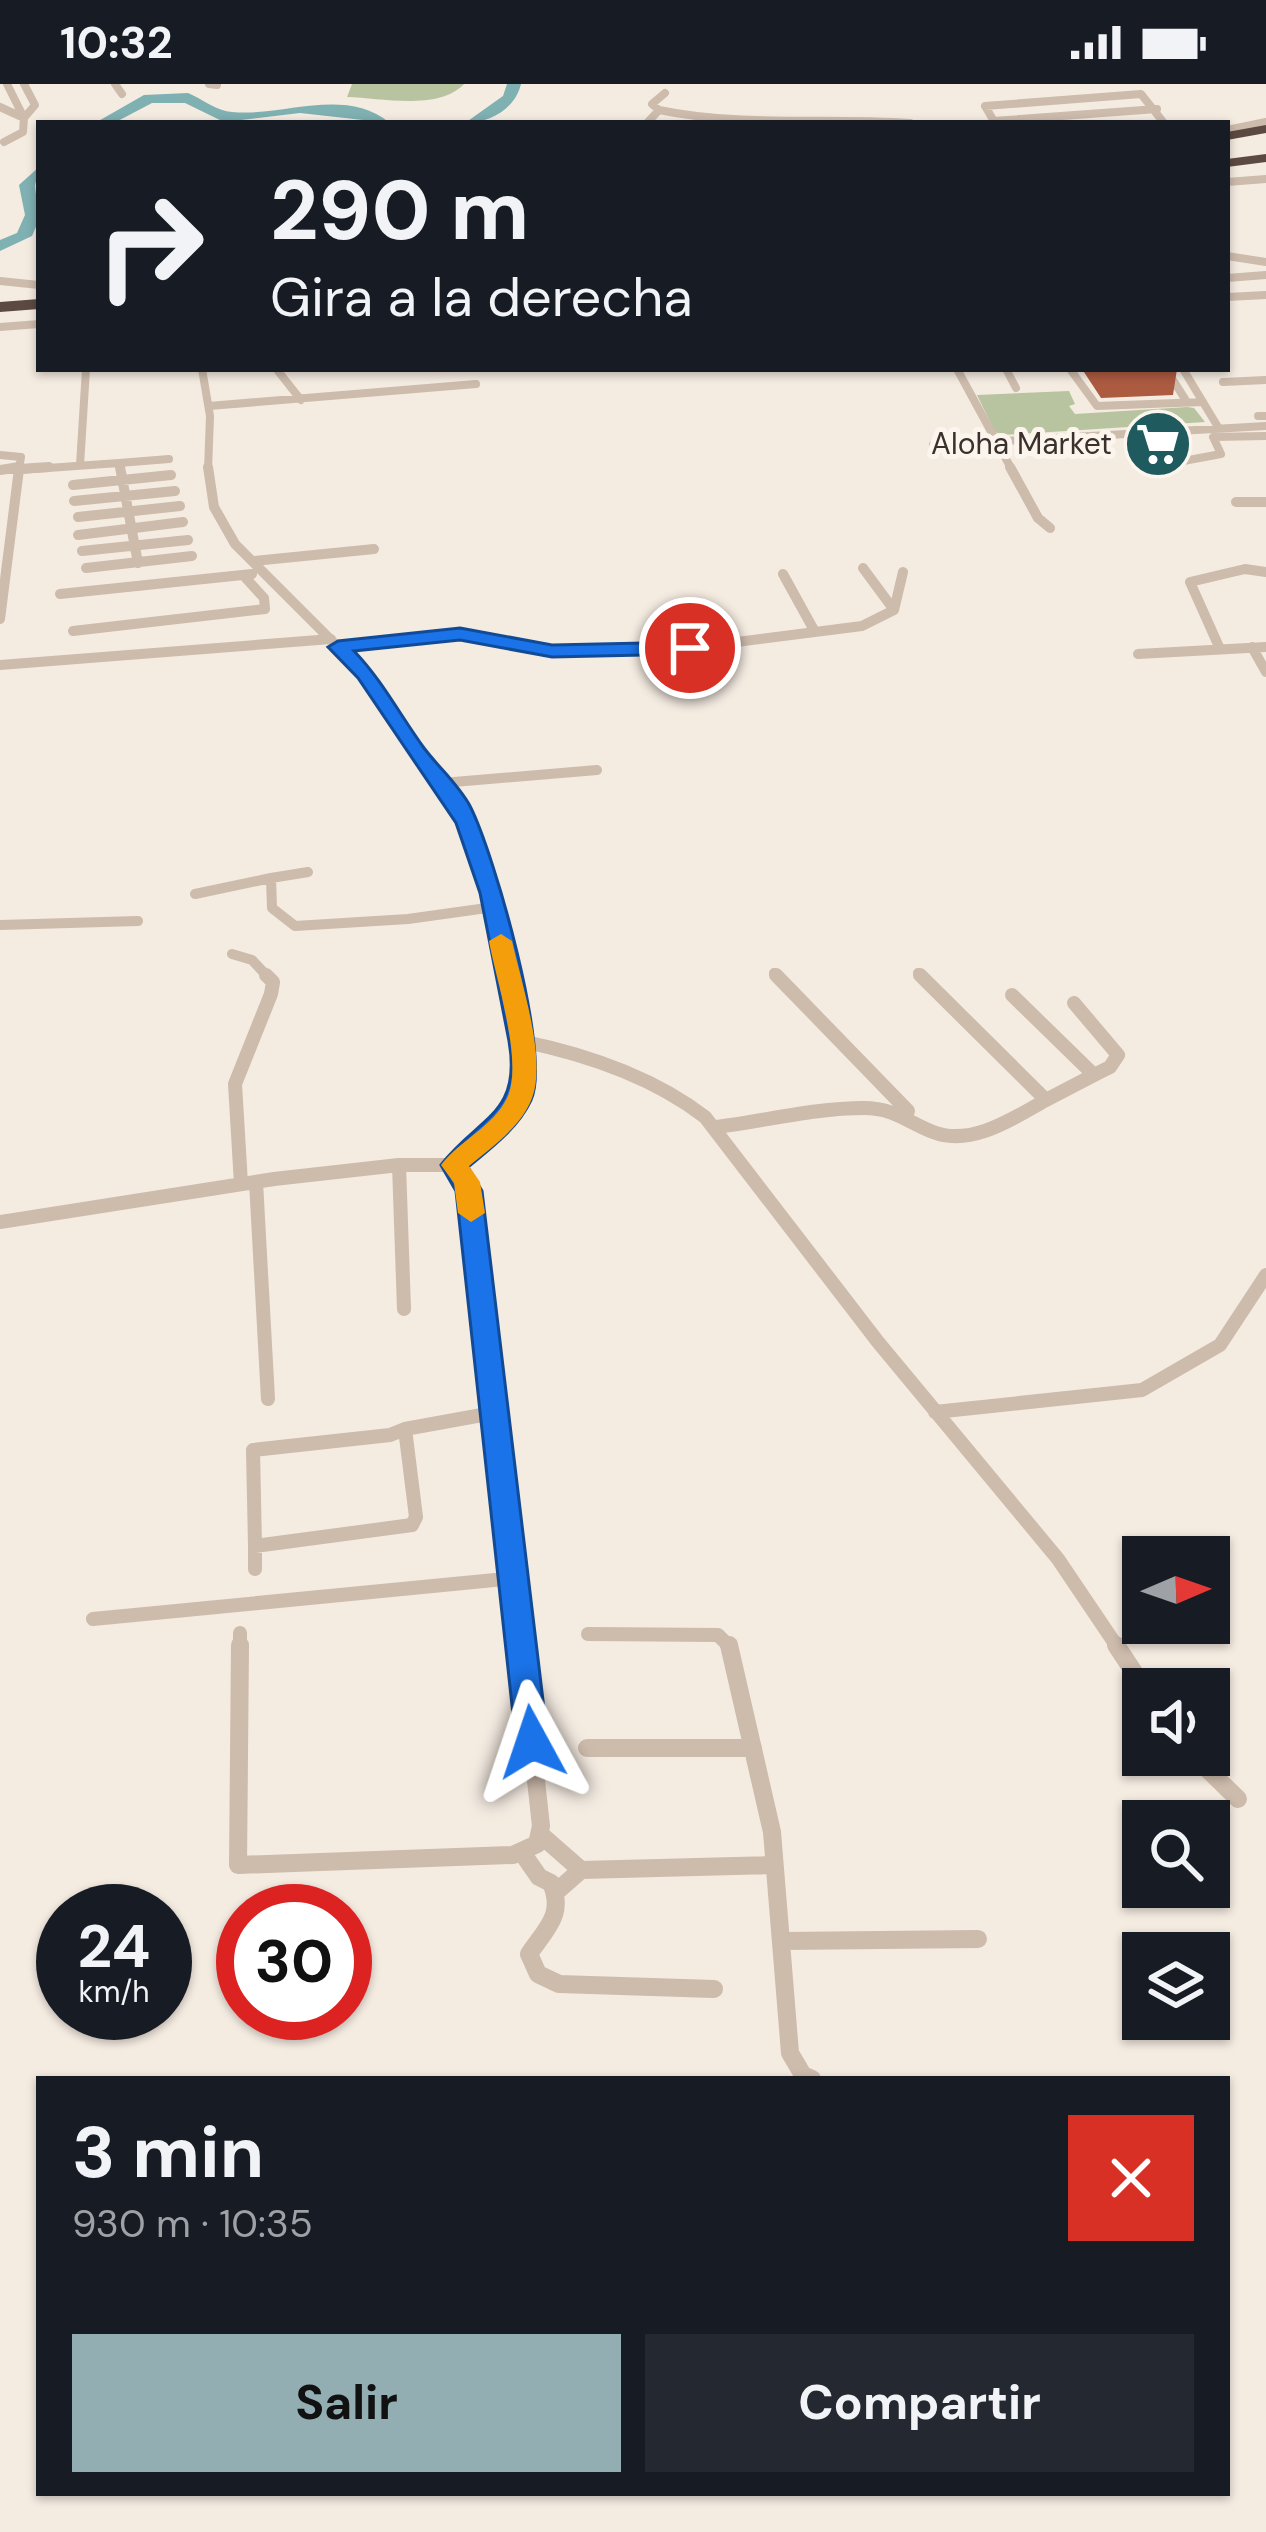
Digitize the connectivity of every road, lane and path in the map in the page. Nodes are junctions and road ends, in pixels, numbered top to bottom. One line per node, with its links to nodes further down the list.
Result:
1 (7, 84): 10 (street)
2 (24, 84): 10 (street)
3 (115, 84): 5 (street)
4 (665, 93): 9 (street)
5 (122, 94)
6 (1142, 96): 8 (street); 8 (street); 15 (street)
7 (0, 107): 10 (street)
8 (1157, 109): 16 (street); 17 (street); 18 (street)
9 (659, 110): 11 (street); 12 (street)
10 (24, 118): 21 (street)
11 (650, 120)
12 (675, 120)
13 (760, 120): 14 (street)
14 (870, 120)
15 (993, 120)
16 (1019, 120)
17 (1162, 120)
18 (1171, 120)
19 (1266, 125): 20 (highway)
20 (1230, 132)
21 (4, 142)
22 (1266, 154): 23 (highway)
23 (1230, 159)
24 (1266, 176): 25 (highway)
25 (1230, 179)
26 (1230, 256): 27 (street)
27 (1266, 262)
28 (1266, 275): 29 (street)
29 (1230, 278)
30 (0, 281): 31 (street)
31 (36, 284)
32 (1266, 295): 33 (street)
33 (1230, 297)
34 (36, 307): 35 (highway)
35 (0, 310)
36 (36, 327): 37 (street)
37 (0, 330)
38 (86, 372): 68 (street)
39 (202, 372): 55 (street)
40 (279, 372): 53 (street)
41 (442, 372): 50 (street)
42 (960, 372): 61 (street)
43 (1008, 372): 51 (street)
44 (1072, 372): 54 (street)
45 (1168, 372): 52 (street)
46 (1185, 372): 54 (street)
47 (1266, 380): 48 (street)
48 (1223, 382)
49 (476, 384): 50 (street)
50 (444, 385): 53 (street)
51 (1016, 388)
52 (1185, 399)
53 (301, 400): 55 (street)
54 (1203, 402): 57 (street)
55 (210, 409): 99 (street)
56 (1266, 426): 57 (street)
57 (1218, 428): 58 (street)
58 (1195, 429): 59 (street); 64 (street)
59 (1178, 430): 61 (street); 65 (street)
60 (1266, 436): 64 (street)
61 (994, 441): 62 (street); 89 (street)
62 (933, 445)
63 (0, 455): 70 (street)
64 (1213, 456): 65 (street)
65 (1195, 458): 69 (street)
66 (169, 459): 67 (street)
67 (119, 464): 68 (street); 73 (street)
68 (80, 465): 70 (street)
69 (1151, 466)
70 (19, 469): 71 (street); 74 (street)
71 (0, 470)
72 (172, 475): 73 (street)
73 (122, 480): 75 (street); 78 (street)
74 (16, 485): 76 (street); 79 (street)
75 (74, 485)
76 (0, 486)
77 (176, 490): 78 (street)
78 (125, 496): 80 (street); 85 (street)
79 (14, 501): 81 (street); 87 (street)
80 (74, 501)
81 (0, 502)
82 (1236, 502): 83 (street)
83 (1266, 502)
84 (179, 506): 85 (street)
85 (128, 512): 86 (street); 90 (street)
86 (78, 517)
87 (6, 518): 93 (street)
88 (183, 522): 90 (street)
89 (1050, 528)
90 (132, 529): 91 (street); 94 (street)
91 (78, 535)
92 (188, 539): 94 (street)
93 (4, 540): 98 (street)
94 (136, 546): 96 (street); 100 (street)
95 (374, 549): 99 (street)
96 (82, 551)
97 (192, 556): 100 (street)
98 (3, 561): 108 (street)
99 (253, 562): 103 (street)
100 (138, 563): 101 (street)
101 (86, 568)
102 (863, 568): 111 (street)
103 (263, 572): 107 (street); 115 (street)
104 (903, 572): 111 (street)
105 (1266, 572): 118 (street)
106 (783, 574): 114 (street)
107 (243, 575): 109 (street); 113 (street)
108 (2, 579): 110 (street)
109 (60, 594)
110 (1, 598): 112 (street)
111 (894, 610): 114 (street)
112 (0, 618)
113 (73, 632)
114 (815, 632): 115 (street)
115 (334, 643): 120 (street); 123 (street)
116 (1266, 646): 117 (street)
117 (1252, 647): 118 (street); 121 (street)
118 (1220, 649): 119 (street)
119 (1138, 654)
120 (0, 665)
121 (1266, 672)
122 (597, 770): 123 (street)
123 (442, 783): 127 (street)
124 (308, 872): 125 (street)
125 (271, 878): 126 (street); 127 (street)
126 (195, 894)
127 (494, 907): 135 (street)
128 (138, 921): 129 (street)
129 (0, 925)
130 (232, 954): 144 (street)
131 (774, 973): 137 (street)
132 (918, 974): 138 (street)
133 (1012, 994): 136 (street)
134 (1074, 1003): 136 (street)
135 (521, 1041): 141 (street); 143 (street)
136 (1094, 1075): 138 (street)
137 (883, 1084): 139 (street); 140 (street)
138 (1046, 1100): 140 (street)
139 (874, 1108): 140 (street); 141 (street)
140 (911, 1115)
141 (716, 1127): 149 (street)
142 (399, 1165): 143 (street); 144 (street); 147 (street)
143 (454, 1165): 150 (street)
144 (248, 1183): 145 (street); 148 (street)
145 (0, 1225)
146 (1266, 1276): 149 (street)
147 (404, 1309)
148 (268, 1399)
149 (935, 1412): 158 (street)
150 (493, 1413): 151 (street); 154 (street)
151 (405, 1428): 152 (street); 152 (street)
152 (255, 1546): 153 (street)
153 (255, 1569)
154 (515, 1578): 155 (street); 163 (street)
155 (93, 1619)
156 (240, 1633): 164 (street)
157 (587, 1634): 160 (street)
158 (1130, 1668)
159 (586, 1748): 160 (street)
160 (753, 1748): 165 (street)
161 (1214, 1776): 162 (street)
162 (1238, 1799)
163 (541, 1835): 164 (street); 166 (street)
164 (523, 1854): 167 (street)
165 (774, 1865): 166 (street); 169 (street)
166 (580, 1870): 167 (street)
167 (556, 1892): 170 (street)
168 (978, 1939): 169 (street)
169 (783, 1941): 171 (street)
170 (714, 1988)
171 (807, 2076)

